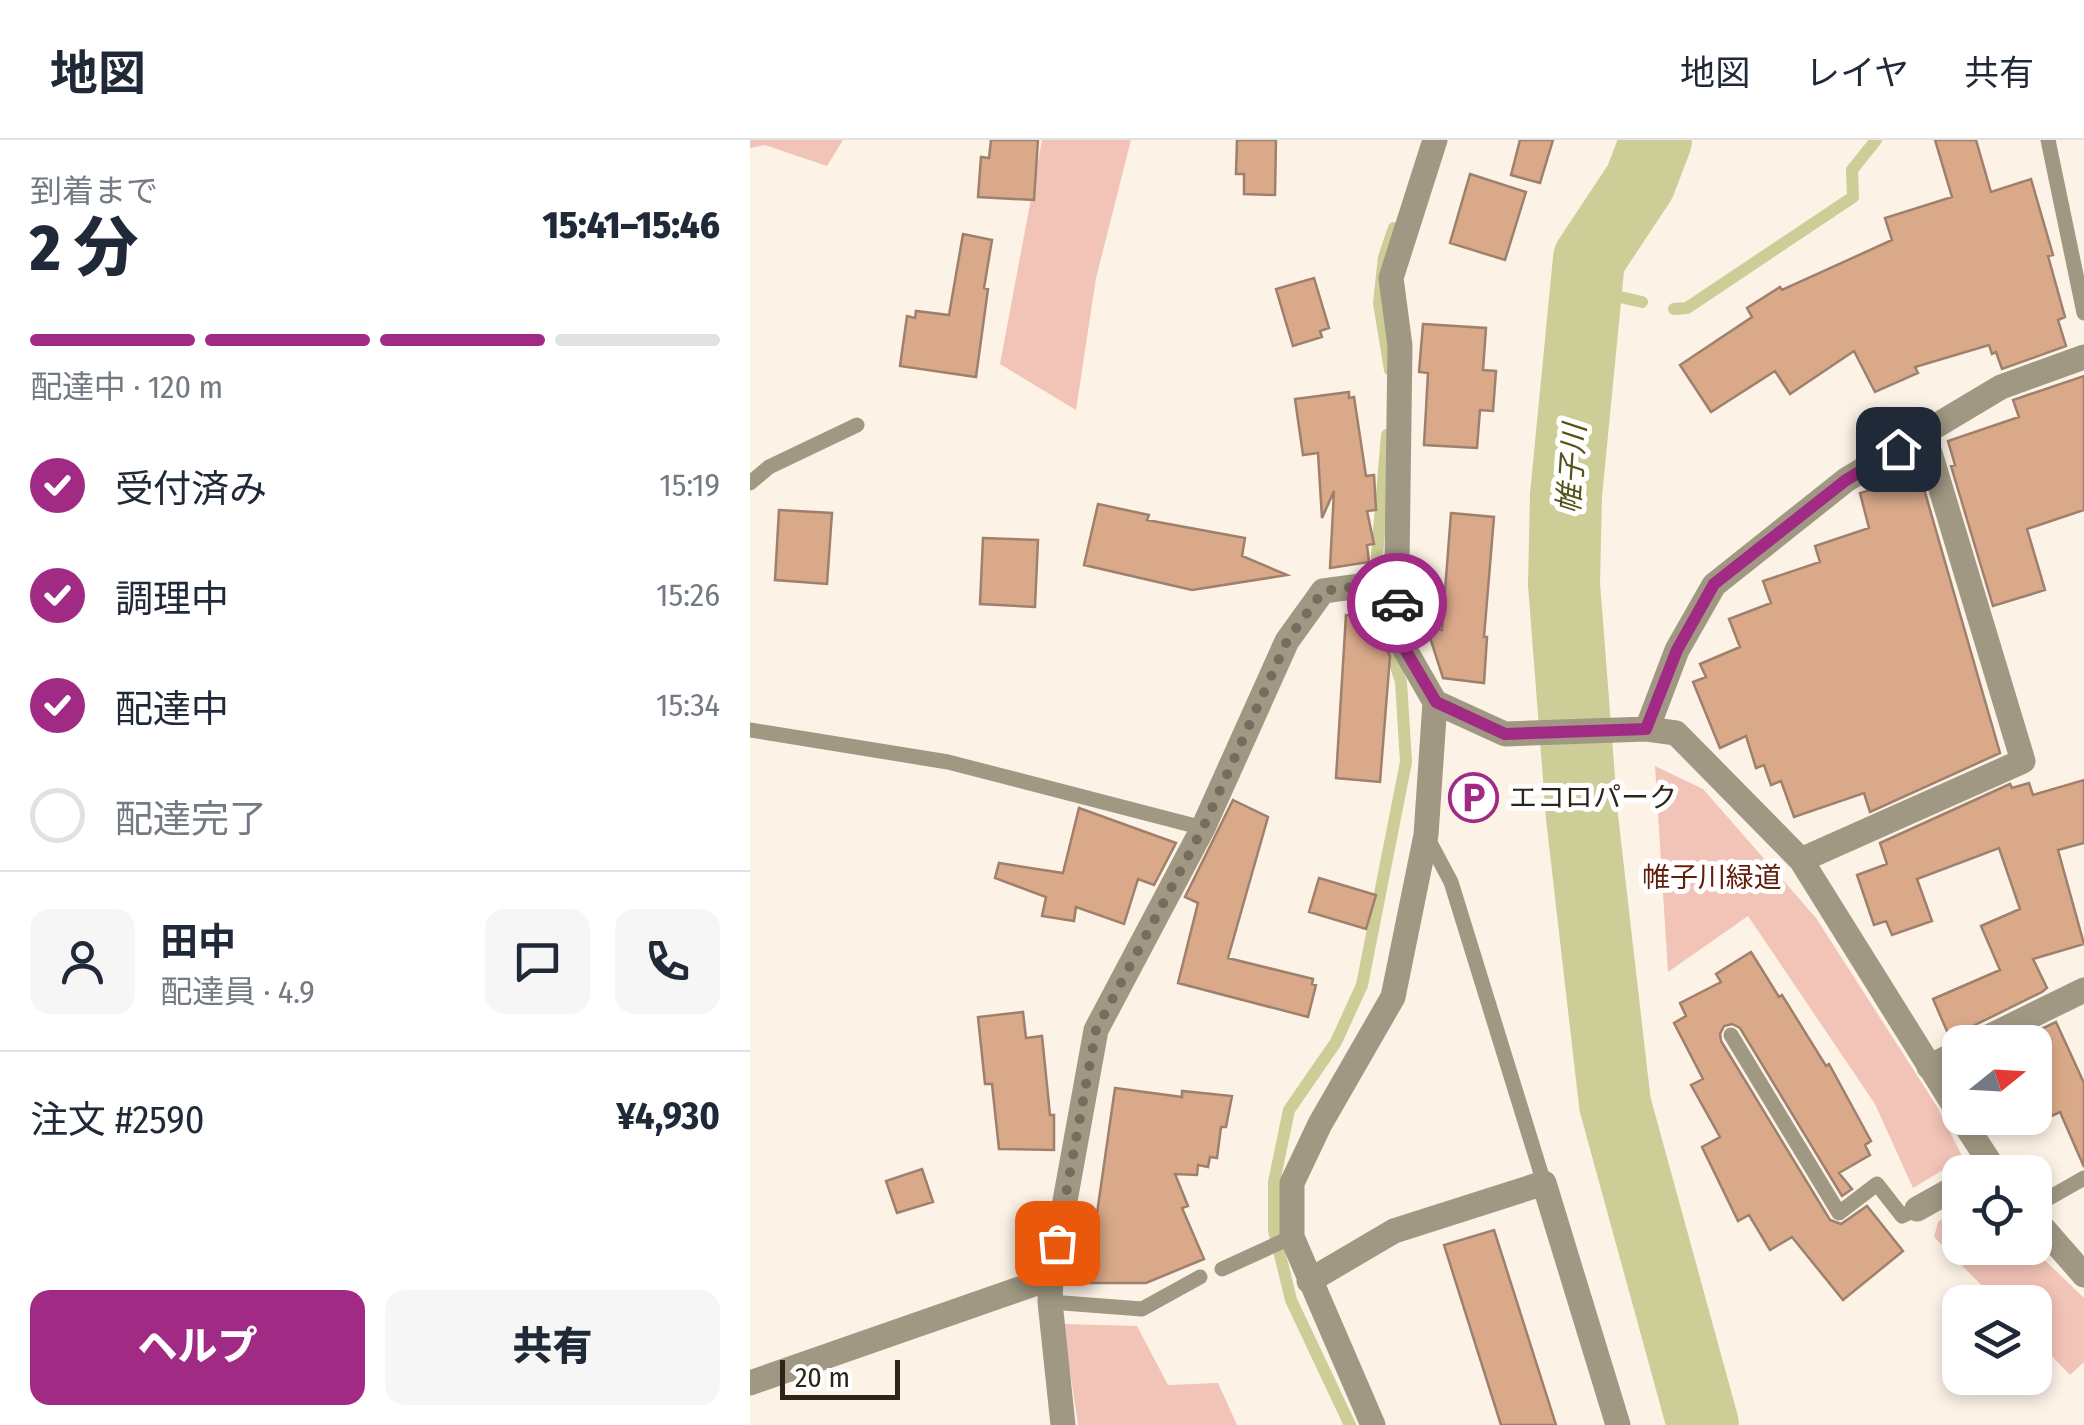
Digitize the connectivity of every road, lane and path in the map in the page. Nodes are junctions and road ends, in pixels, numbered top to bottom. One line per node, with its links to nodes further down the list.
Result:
1 (1436, 140): 8 (street)
2 (2048, 140): 3 (lane)
3 (2084, 312)
4 (2084, 357): 6 (street)
5 (857, 425): 7 (lane)
6 (1924, 433): 10 (street); 14 (street)
7 (750, 483)
8 (1398, 581): 9 (street); 12 (street)
9 (1436, 702): 10 (street); 13 (street)
10 (1638, 729): 14 (street)
11 (750, 730): 12 (lane)
12 (1203, 828): 32 (street)
13 (1426, 834): 22 (lane); 26 (street)
14 (1801, 860): 19 (street)
15 (2084, 990): 16 (street)
16 (2013, 1025)
17 (1731, 1035): 25 (lane)
18 (1942, 1061): 19 (street)
19 (1929, 1067): 20 (street)
20 (1942, 1087)
21 (2084, 1178): 24 (lane)
22 (1544, 1183): 31 (street); 36 (street)
23 (1942, 1196): 25 (street)
24 (2052, 1196)
25 (1917, 1209)
26 (1292, 1237): 28 (lane); 31 (street)
27 (2052, 1239): 29 (street)
28 (1222, 1269)
29 (2084, 1274)
30 (1200, 1278): 32 (lane)
31 (1309, 1281): 35 (street)
32 (1050, 1290): 33 (street); 34 (street)
33 (750, 1382)
34 (1063, 1425)
35 (1373, 1425)
36 (1618, 1425)

